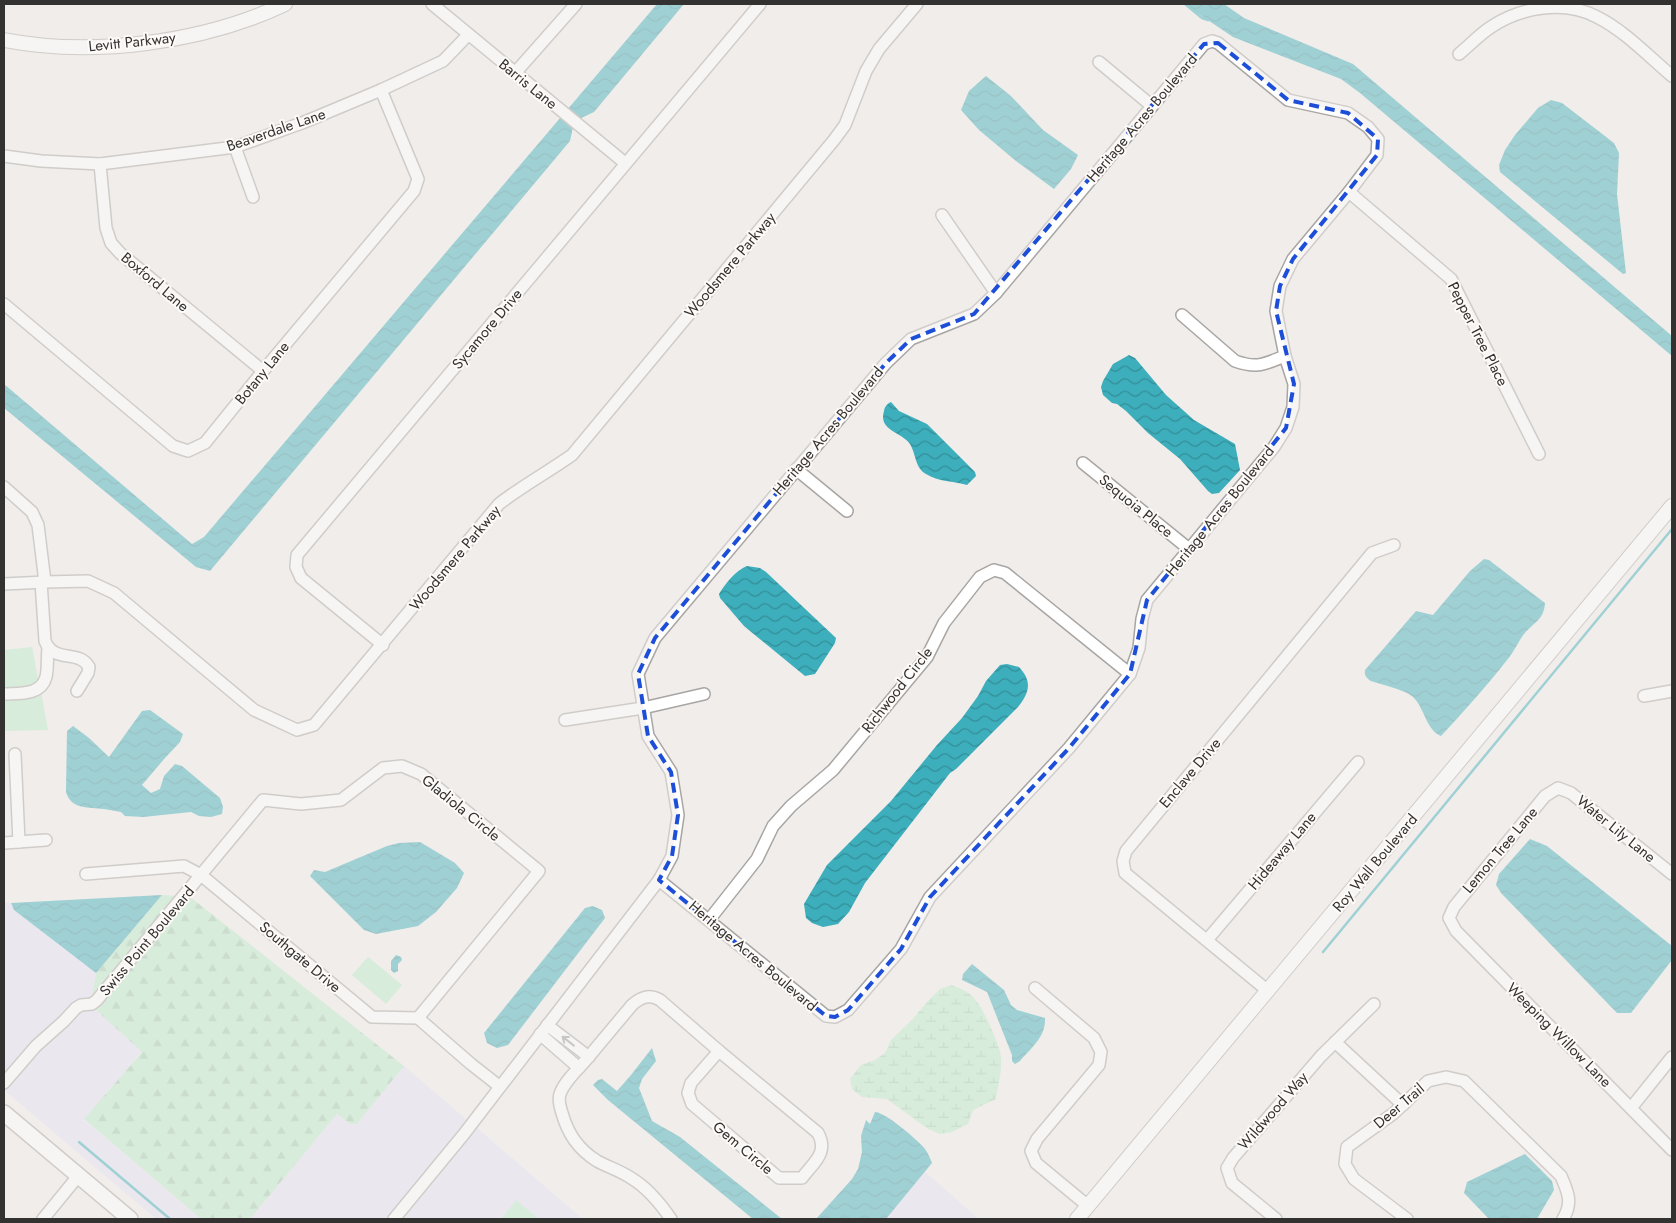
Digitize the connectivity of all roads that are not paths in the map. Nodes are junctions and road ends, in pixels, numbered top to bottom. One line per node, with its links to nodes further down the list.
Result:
1 (285, 4): 8 (street, Levitt Parkway)
2 (432, 4): 7 (street, Barris Lane)
3 (576, 4): 11 (street)
4 (760, 4): 18 (street, Sycamore Drive)
5 (917, 4): 37 (street, Woodsmere Parkway)
6 (1540, 6): 9 (street); 12 (street)
7 (468, 35): 11 (street, Barris Lane); 13 (street, Beaverdale Lane)
8 (4, 40)
9 (1459, 54)
10 (1099, 62): 14 (street)
11 (515, 73): 18 (street, Barris Lane)
12 (1672, 76)
13 (381, 90): 15 (street, Beaverdale Lane); 26 (street, Botany Lane)
14 (1152, 106): 19 (street, Heritage Acres Boulevard); 22 (street, Heritage Acres Boulevard)
15 (235, 147): 17 (street, Beaverdale Lane); 20 (street)
16 (4, 156): 17 (street, Beaverdale Lane)
17 (100, 164): 26 (street, Boxford Lane)
18 (625, 164): 37 (street, Sycamore Drive)
19 (1349, 192): 25 (street, Heritage Acres Boulevard); 27 (street, Pepper Tree Place)
20 (253, 197)
21 (942, 215): 22 (street)
22 (996, 293): 29 (street, Heritage Acres Boulevard)
23 (4, 304): 26 (street, Botany Lane)
24 (1182, 314): 25 (street)
25 (1285, 356): 34 (street, Heritage Acres Boulevard)
26 (262, 371)
27 (1539, 454)
28 (1083, 463): 34 (street, Sequoia Place)
29 (796, 468): 32 (street); 45 (street, Heritage Acres Boulevard)
30 (4, 487): 35 (street)
31 (1672, 506): 61 (street, Roy Wall Boulevard)
32 (847, 512)
33 (1394, 545): 59 (street, Enclave Drive)
34 (1189, 548): 39 (street, Heritage Acres Boulevard)
35 (43, 582): 36 (street, Woodsmere Parkway); 37 (street, Woodsmere Parkway); 38 (street)
36 (4, 584)
37 (383, 644)
38 (48, 648): 40 (street); 42 (street)
39 (1130, 674): 58 (street, Heritage Acres Boulevard); 58 (street, Richwood Circle)
40 (76, 690)
41 (1672, 691): 44 (street)
42 (4, 694)
43 (704, 694): 45 (street)
44 (1644, 696)
45 (643, 708): 46 (street); 56 (street, Heritage Acres Boulevard)
46 (565, 720)
47 (15, 754): 51 (street)
48 (1358, 762): 59 (street, Hideaway Lane)
49 (1558, 788): 54 (street, Water Lily Lane); 57 (street, Lemon Tree Lane)
50 (46, 840): 51 (street)
51 (19, 842): 52 (street)
52 (4, 843)
53 (86, 874): 55 (street, Southgate Drive)
54 (1672, 874)
55 (201, 875): 63 (street, Southgate Drive); 63 (street, Gladiola Circle); 71 (street, Swiss Point Boulevard)
56 (658, 880): 58 (street, Heritage Acres Boulevard); 64 (street, Heritage Acres Boulevard)
57 (1449, 918): 74 (street, Weeping Willow Lane)
58 (709, 920)
59 (1207, 940): 61 (street, Enclave Drive)
60 (1035, 988): 78 (street)
61 (1268, 991): 78 (street, Roy Wall Boulevard)
62 (1374, 1004): 66 (street, Wildwood Way)
63 (418, 1018): 72 (street)
64 (547, 1025): 65 (street, Heritage Acres Boulevard); 68 (street, one-way to 64)
65 (540, 1034): 70 (street); 72 (street, Heritage Acres Boulevard)
66 (1335, 1042): 73 (street); 84 (street, Wildwood Way)
67 (718, 1051): 67 (street, Gem Circle); 68 (street, Gem Circle)
68 (588, 1057): 70 (street, Gem Circle)
69 (1672, 1057): 74 (street)
70 (579, 1068): 82 (street, Gem Circle)
71 (4, 1083)
72 (500, 1086): 81 (street, Heritage Acres Boulevard)
73 (1403, 1105): 85 (street, Deer Trail); 86 (street, Deer Trail)
74 (1631, 1108): 76 (street, Weeping Willow Lane)
75 (4, 1113): 77 (main road)
76 (1672, 1150)
77 (79, 1175): 79 (street); 80 (main road)
78 (1088, 1206): 83 (street, Roy Wall Boulevard)
79 (43, 1219)
80 (130, 1219)
81 (394, 1219)
82 (670, 1219)
83 (1077, 1219)
84 (1276, 1219)
85 (1406, 1219)
86 (1563, 1219)

